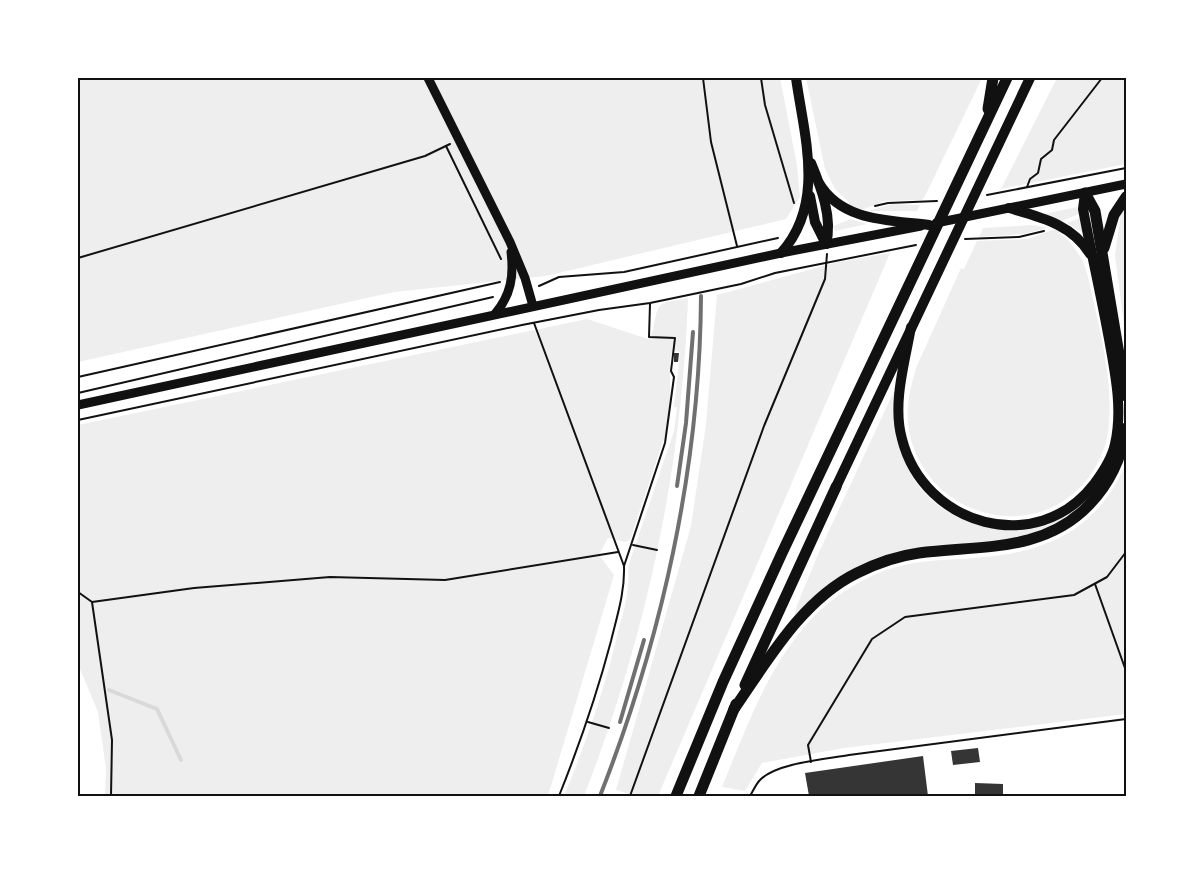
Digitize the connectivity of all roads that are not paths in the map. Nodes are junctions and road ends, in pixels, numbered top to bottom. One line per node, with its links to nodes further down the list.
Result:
1 (428, 78): 15 (main road)
2 (796, 78): 7 (highway)
3 (993, 78): 6 (highway)
4 (1007, 78): 6 (highway)
5 (1030, 78): 21 (highway)
6 (985, 123): 27 (highway)
7 (809, 158): 8 (highway); 10 (highway)
8 (819, 183): 14 (highway); 16 (highway)
9 (1126, 184): 11 (main road)
10 (808, 187): 16 (highway); 17 (highway)
11 (1084, 193): 13 (main road); 18 (highway)
12 (1126, 197): 18 (highway)
13 (1009, 208): 14 (main road); 18 (highway)
14 (930, 225): 16 (main road)
15 (510, 242): 19 (main road); 20 (main road)
16 (826, 244): 17 (main road)
17 (781, 253): 19 (main road)
18 (1098, 258): 21 (highway); 22 (highway)
19 (533, 306): 20 (main road)
20 (495, 314): 23 (main road)
21 (911, 327): 25 (highway)
22 (1126, 396)
23 (78, 406)
24 (1126, 428): 26 (highway)
25 (836, 487): 26 (highway)
26 (734, 709): 28 (highway)
27 (676, 796)
28 (699, 796)

